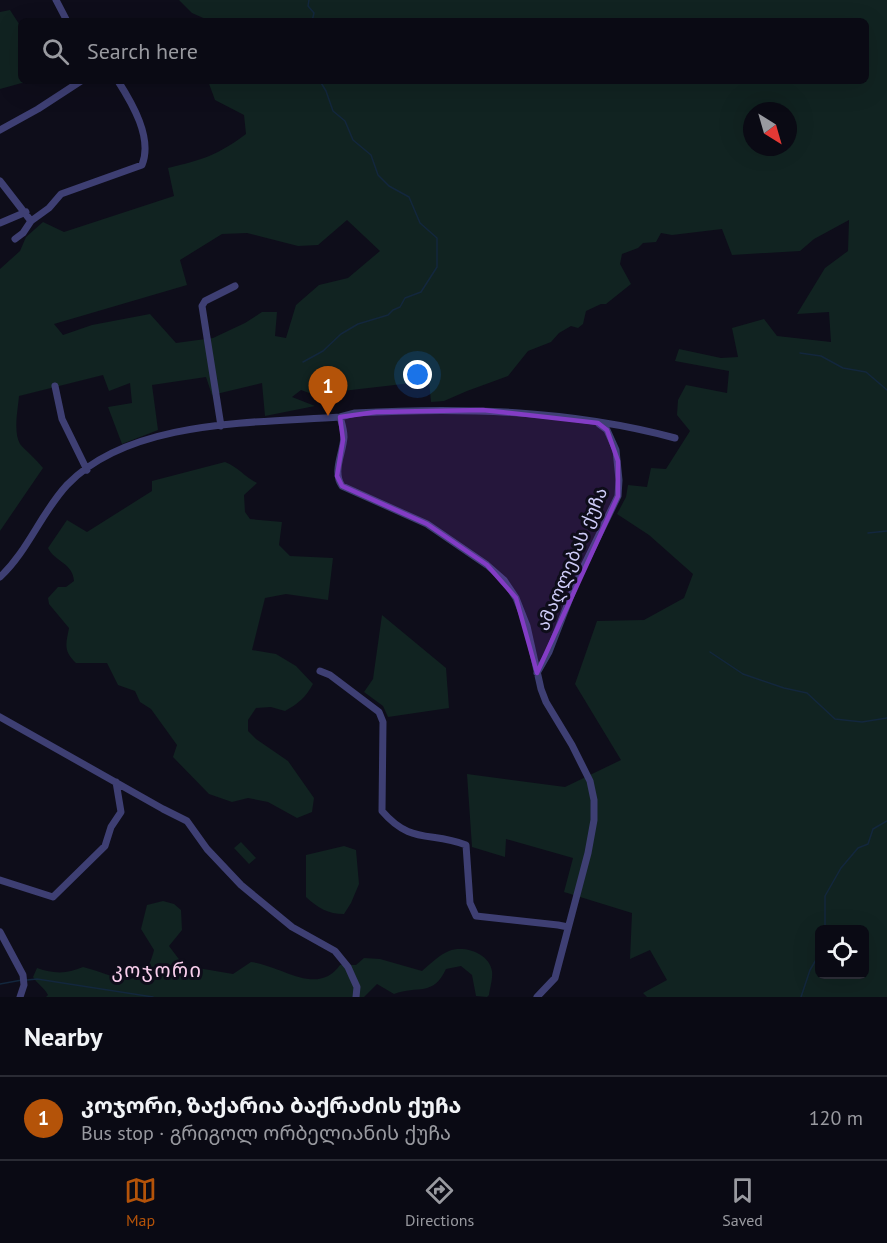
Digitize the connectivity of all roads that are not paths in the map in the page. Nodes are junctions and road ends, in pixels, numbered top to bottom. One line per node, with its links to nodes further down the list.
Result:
1 (56, 0): 2 (street)
2 (66, 18)
3 (76, 84): 5 (street)
4 (120, 84): 8 (street)
5 (0, 129)
6 (0, 182): 7 (street)
7 (26, 212): 8 (street); 9 (street)
8 (31, 221): 10 (street)
9 (0, 223)
10 (15, 239)
11 (235, 286): 15 (street)
12 (55, 386): 17 (street)
13 (340, 417): 14 (street); 15 (street); 20 (street)
14 (598, 423): 16 (street); 20 (street, ამაღლებას ქუჩა)
15 (221, 426): 17 (street)
16 (675, 438)
17 (87, 470): 18 (street)
18 (0, 577)
19 (320, 671): 24 (street)
20 (537, 673): 24 (street)
21 (0, 717): 22 (street)
22 (116, 782): 23 (street); 27 (street)
23 (0, 880)
24 (568, 927): 28 (street)
25 (0, 932): 26 (street)
26 (20, 997)
27 (356, 997)
28 (537, 997)

